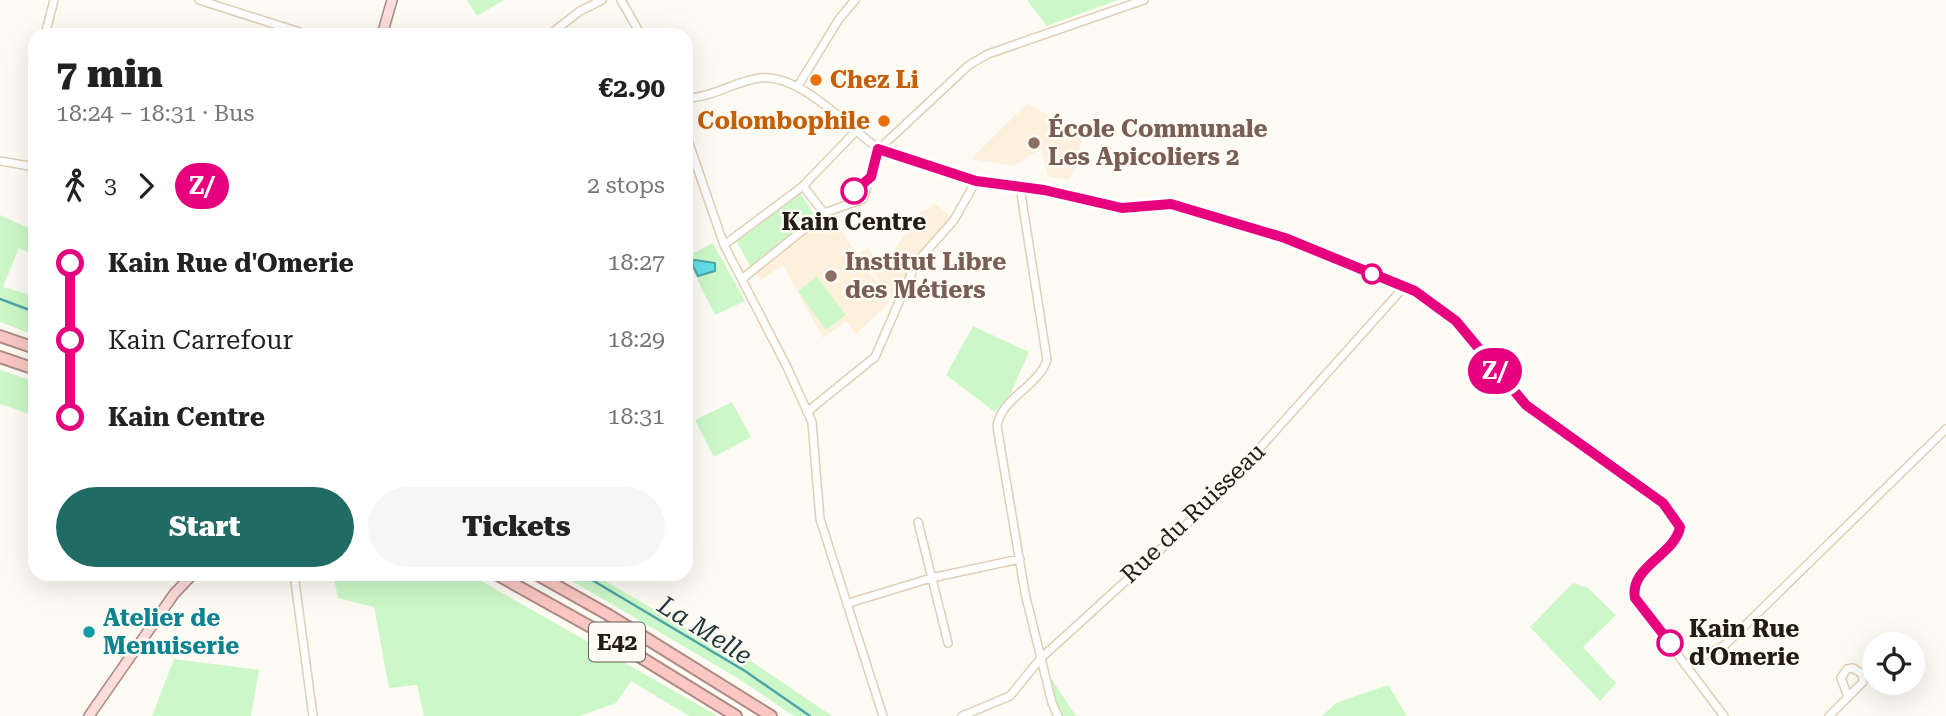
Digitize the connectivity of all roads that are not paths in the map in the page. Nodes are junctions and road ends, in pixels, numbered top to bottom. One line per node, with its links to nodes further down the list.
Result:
1 (54, 0): 8 (street)
2 (199, 0): 9 (street)
3 (392, 0): 10 (main road)
4 (602, 0): 11 (street)
5 (621, 0): 12 (street)
6 (855, 0): 13 (street)
7 (1144, 0): 16 (street)
8 (47, 28)
9 (287, 28)
10 (384, 28)
11 (558, 28)
12 (637, 28)
13 (798, 86): 14 (street); 15 (street)
14 (693, 96)
15 (855, 132): 16 (street); 21 (street)
16 (878, 149): 20 (street); 23 (street)
17 (693, 155): 24 (street)
18 (0, 161): 19 (street)
19 (28, 163)
20 (976, 181): 22 (street); 31 (street)
21 (803, 186): 23 (street); 24 (street)
22 (1020, 187): 26 (street); 34 (street)
23 (827, 212): 25 (street)
24 (724, 245): 25 (street)
25 (742, 279): 31 (street)
26 (1404, 287): 42 (street, Rue du Ruisseau); 43 (street)
27 (0, 336): 28 (highway)
28 (28, 346)
29 (0, 357): 30 (highway)
30 (28, 367)
31 (807, 412): 40 (street)
32 (1946, 429): 43 (street)
33 (918, 522): 35 (street)
34 (1020, 559): 35 (street); 42 (street)
35 (931, 578): 40 (street); 41 (street)
36 (186, 581): 45 (main road)
37 (294, 581): 46 (street)
38 (509, 581): 47 (highway, E42)
39 (548, 581): 48 (highway, E42)
40 (849, 603): 49 (street)
41 (948, 643)
42 (1040, 659): 50 (street, Rue du Ruisseau); 51 (street)
43 (1685, 665): 52 (street)
44 (1848, 697): 53 (street)
45 (89, 716)
46 (313, 716)
47 (736, 716)
48 (771, 716)
49 (883, 716)
50 (962, 716)
51 (1058, 716)
52 (1724, 716)
53 (1829, 716)

